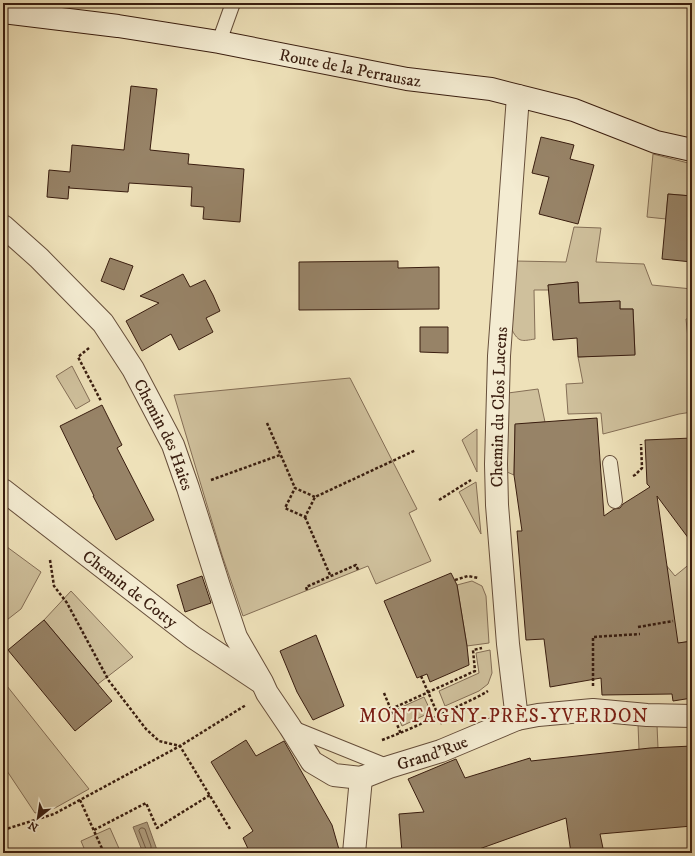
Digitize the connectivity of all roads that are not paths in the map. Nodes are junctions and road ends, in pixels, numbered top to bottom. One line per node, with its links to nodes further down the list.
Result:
1 (233, 3): 3 (lane)
2 (3, 12): 3 (street, Route de la Perrausaz)
3 (219, 42): 4 (street, Route de la Perrausaz)
4 (518, 96): 5 (street, Route de la Perrausaz); 12 (street, Chemin du Clos Lucens)
5 (692, 150)
6 (3, 226): 10 (street, Chemin des Haies)
7 (610, 463): 9 (lane)
8 (3, 490): 10 (street, Chemin de Cotty)
9 (615, 501)
10 (264, 688): 13 (street, Chemin des Haies)
11 (692, 716): 12 (street, Grand'Rue)
12 (516, 719): 14 (street, Grand'Rue)
13 (290, 727): 14 (lane); 15 (street, Chemin des Haies)
14 (389, 767): 15 (street, Grand'Rue)
15 (361, 778): 16 (street)
16 (354, 853)

